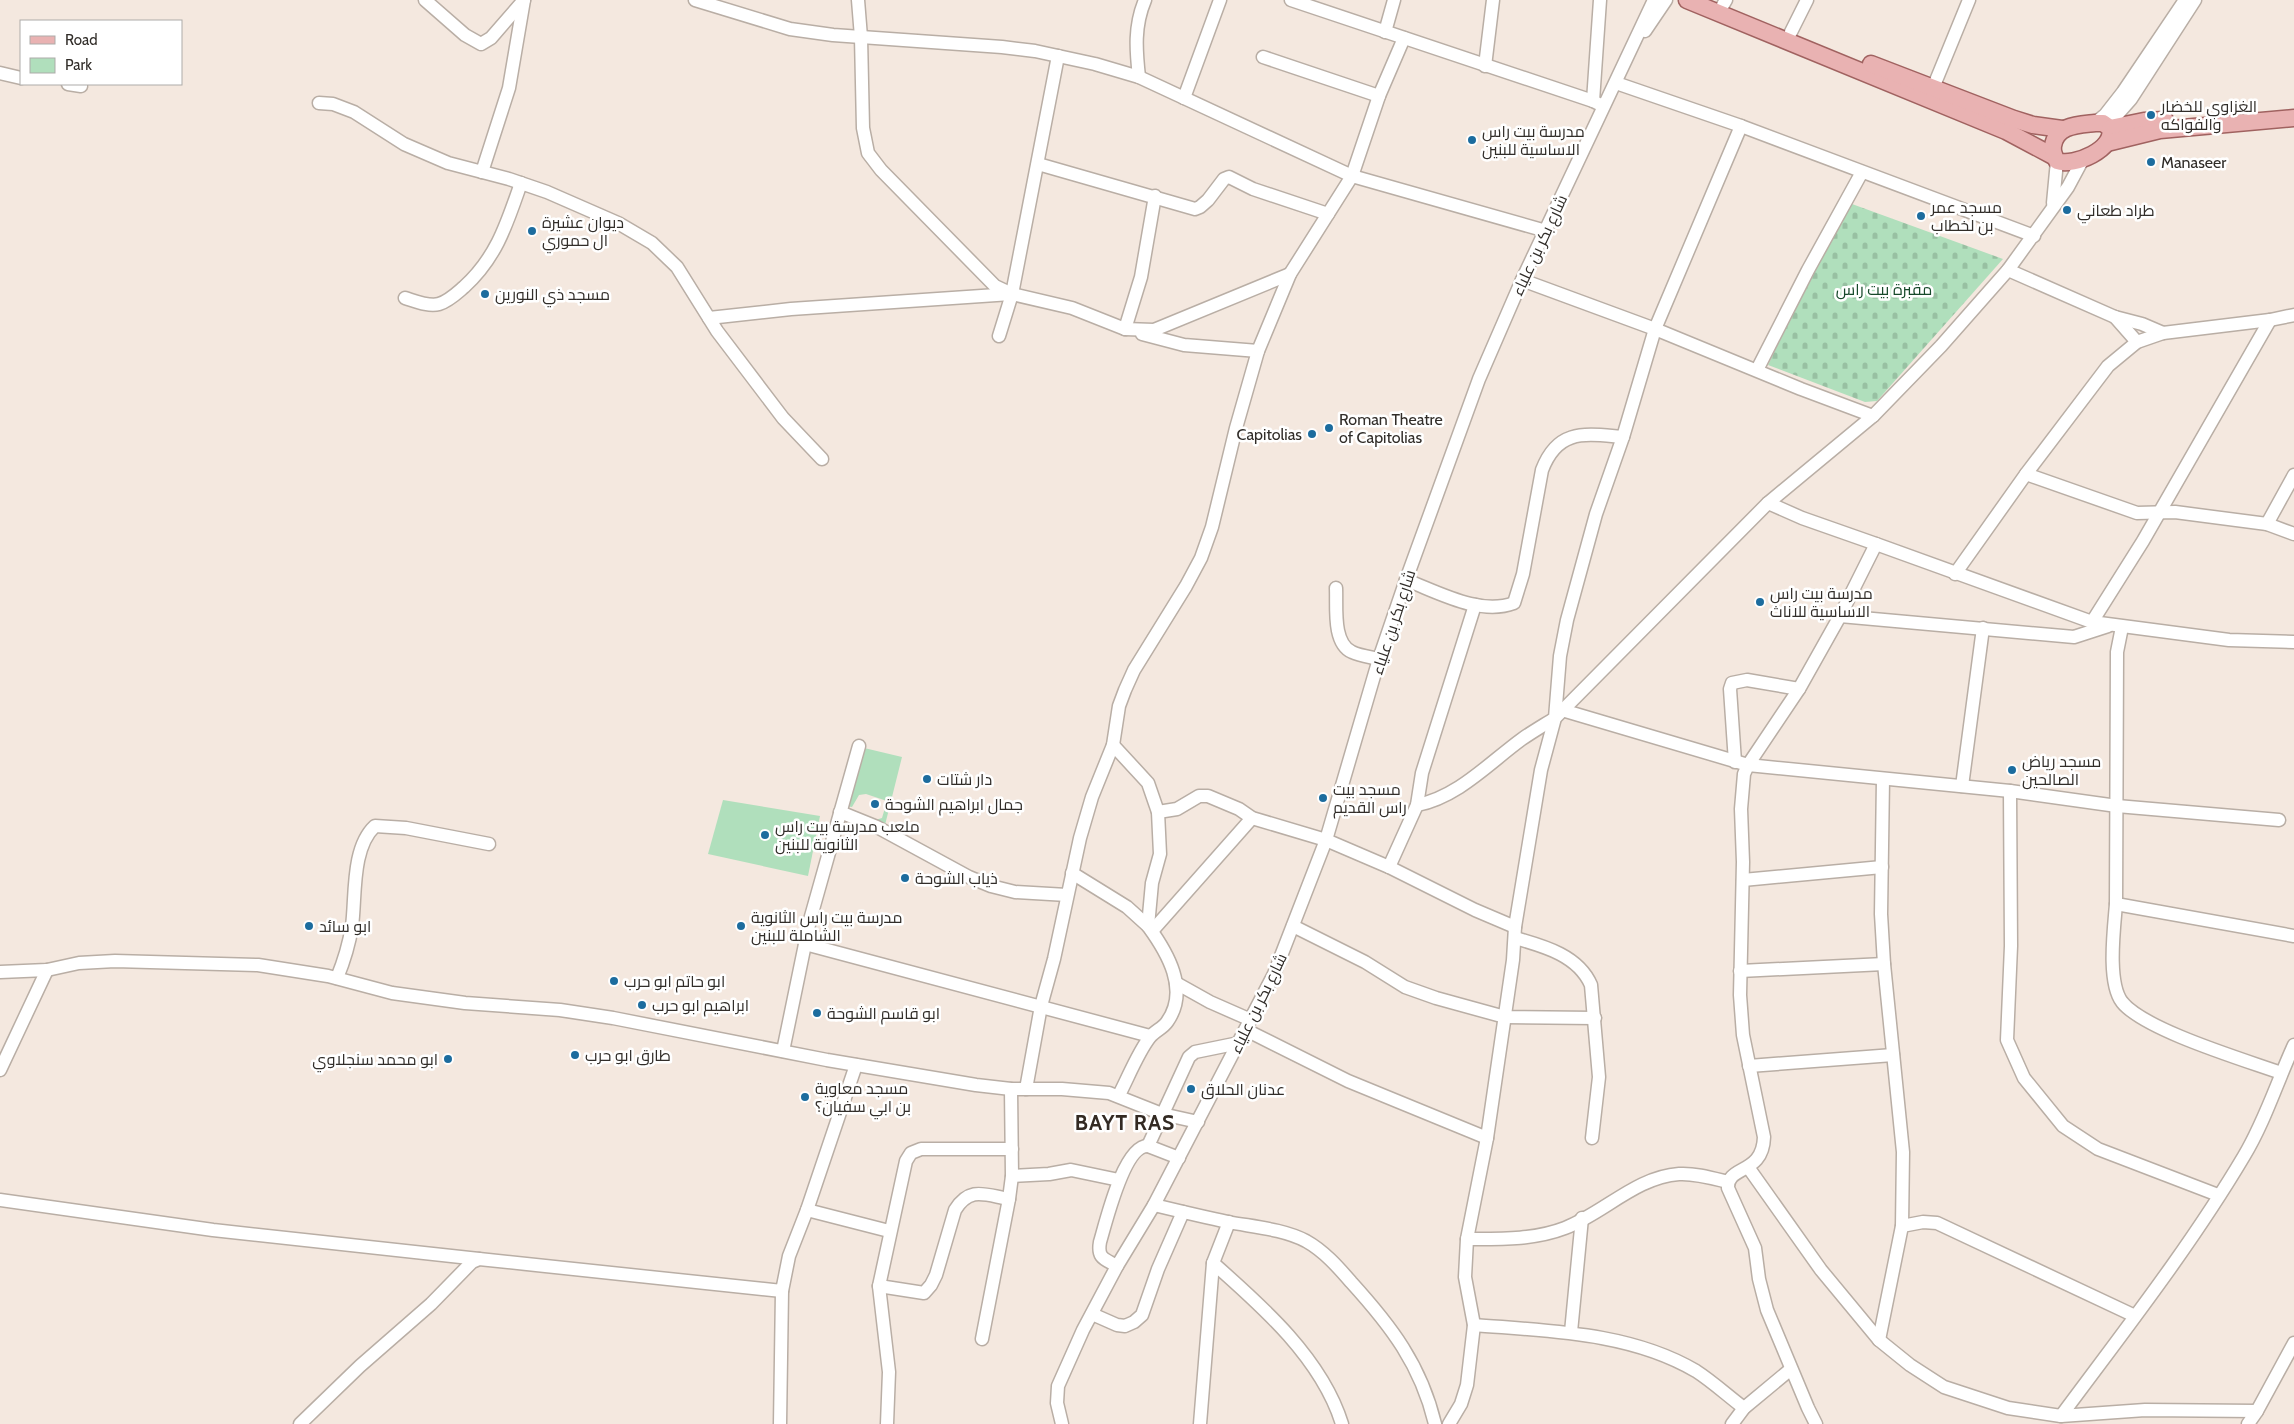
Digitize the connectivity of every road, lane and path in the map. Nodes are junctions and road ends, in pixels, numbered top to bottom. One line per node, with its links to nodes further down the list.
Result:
1 (426, 0): 2 (street)
2 (524, 0): 44 (street)
3 (695, 0): 21 (street)
4 (858, 0): 21 (street)
5 (1145, 0): 28 (street)
6 (1220, 0): 33 (street)
7 (1291, 0): 19 (street)
8 (1394, 0): 19 (street)
9 (1493, 0): 26 (street)
10 (1600, 0): 35 (street)
11 (1654, 0): 23 (street, شارع بكر بن علياء)
12 (1666, 0): 23 (street, شارع بكر بن علياء)
13 (1687, 0): 41 (main road)
14 (1807, 0): 20 (street)
15 (1969, 0): 31 (street)
16 (2185, 0): 40 (street)
17 (2195, 0): 40 (street)
18 (1720, 2): 20 (main road)
19 (1385, 32): 22 (street)
20 (1791, 32): 31 (main road)
21 (861, 37): 24 (street); 56 (street)
22 (1404, 38): 26 (street); 32 (street)
23 (1636, 40): 30 (street, شارع بكر بن علياء)
24 (1058, 56): 28 (street); 43 (street)
25 (1263, 57): 32 (street)
26 (1486, 66): 35 (street)
27 (0, 73): 29 (street)
28 (1139, 77): 33 (street)
29 (20, 78)
30 (1616, 83): 35 (street, شارع بكر بن علياء); 38 (street)
31 (1934, 88): 39 (main road)
32 (1379, 96): 46 (street)
33 (1184, 98): 46 (street)
34 (320, 103): 44 (street)
35 (1599, 104): 51 (street, شارع بكر بن علياء)
36 (2294, 108): 40 (main road)
37 (2294, 118): 40 (main road)
38 (1741, 126): 45 (street); 62 (street)
39 (2062, 129): 40 (main road); 41 (main road)
40 (2105, 130): 42 (main road)
41 (2055, 158): 42 (main road); 49 (street)
42 (2083, 159): 49 (street)
43 (1038, 164): 48 (street); 56 (street)
44 (482, 172): 47 (street)
45 (1862, 172): 52 (street); 68 (street)
46 (1352, 176): 50 (street); 51 (street)
47 (521, 183): 57 (street); 60 (street)
48 (1155, 196): 50 (street); 63 (street)
49 (2053, 205): 52 (street)
50 (1328, 214): 54 (street)
51 (1546, 231): 55 (street, شارع بكر بن علياء)
52 (2034, 236): 53 (street)
53 (2008, 270): 59 (street); 69 (street)
54 (1290, 274): 63 (street); 67 (street)
55 (1522, 280): 62 (street); 80 (street, شارع بكر بن علياء)
56 (1012, 294): 60 (street); 63 (street); 65 (street)
57 (405, 298)
58 (2294, 315): 61 (street)
59 (2115, 317): 64 (street); 66 (street)
60 (709, 318): 71 (street)
61 (2270, 320): 64 (street); 75 (street)
62 (1655, 329): 68 (street); 70 (street)
63 (1130, 330): 67 (street)
64 (2163, 333): 66 (street)
65 (999, 336)
66 (2137, 342): 72 (street)
67 (1258, 351): 92 (street)
68 (1757, 370): 69 (street)
69 (1873, 416): 74 (street)
70 (1623, 437): 82 (street); 91 (street)
71 (822, 459)
72 (2026, 474): 75 (street); 79 (street)
73 (2294, 475): 76 (street)
74 (1768, 503): 78 (street); 91 (street)
75 (2158, 513): 76 (street); 84 (street)
76 (2267, 524): 77 (street)
77 (2294, 534)
78 (1876, 544): 79 (street); 83 (street)
79 (1955, 574): 84 (street)
80 (1406, 580): 82 (street); 89 (street, شارع بكر بن علياء)
81 (1336, 588): 89 (street)
82 (1475, 605): 99 (street)
83 (1840, 616): 87 (street); 90 (street)
84 (2092, 622): 85 (street)
85 (2109, 625): 86 (street); 87 (street)
86 (2122, 627): 88 (street); 100 (street)
87 (1983, 628): 97 (street)
88 (2294, 642)
89 (1380, 659): 105 (street, شارع بكر بن علياء)
90 (1799, 689): 94 (street); 95 (street)
91 (1559, 714): 94 (street); 99 (street); 115 (street)
92 (1113, 745): 102 (street); 109 (street)
93 (859, 746): 101 (street)
94 (1735, 762): 95 (street)
95 (1748, 765): 96 (street); 110 (street)
96 (1883, 779): 97 (street); 108 (street)
97 (1962, 786): 98 (street)
98 (2010, 791): 100 (street); 151 (street)
99 (1417, 805): 107 (street)
100 (2117, 806): 104 (street); 112 (street)
101 (840, 812): 111 (street); 117 (street)
102 (1158, 812): 103 (street); 114 (street)
103 (1252, 818): 105 (street); 114 (street)
104 (2279, 820)
105 (1326, 840): 107 (street); 113 (street, شارع بكر بن علياء)
106 (488, 844): 122 (street)
107 (1389, 867): 115 (street)
108 (1882, 867): 110 (street); 118 (street)
109 (1072, 873): 111 (street); 114 (street)
110 (1743, 880): 120 (street)
111 (1067, 895): 124 (street)
112 (2116, 904): 116 (street); 136 (street)
113 (1293, 926): 125 (street); 127 (street, شارع بكر بن علياء)
114 (1150, 929): 123 (street)
115 (1515, 932): 125 (street); 126 (street)
116 (2294, 936)
117 (805, 944): 124 (street); 131 (street)
118 (1884, 964): 120 (street); 132 (street)
119 (47, 970): 121 (street); 122 (street); 135 (street)
120 (1740, 971): 134 (street)
121 (0, 972)
122 (337, 978): 131 (street)
123 (1176, 983): 127 (street); 128 (street)
124 (1041, 1006): 128 (street); 138 (street)
125 (1505, 1017): 126 (street); 142 (street)
126 (1595, 1018): 143 (street)
127 (1249, 1025): 129 (street, شارع بكر بن علياء); 142 (street)
128 (1150, 1036): 139 (street)
129 (1239, 1043): 140 (street); 141 (street, شارع بكر بن علياء)
130 (2294, 1045): 136 (street)
131 (784, 1051): 133 (street)
132 (1893, 1055): 134 (street); 159 (street)
133 (856, 1064): 137 (street); 155 (street)
134 (1749, 1066): 147 (street)
135 (0, 1070)
136 (2281, 1073): 151 (street)
137 (1011, 1089): 138 (street); 145 (street)
138 (1026, 1089): 139 (street)
139 (1119, 1095): 140 (street)
140 (1162, 1114): 141 (street); 144 (street)
141 (1198, 1122): 146 (street, شارع بكر بن علياء)
142 (1487, 1138): 161 (street)
143 (1592, 1138)
144 (1148, 1146): 146 (street); 149 (street)
145 (1012, 1149): 148 (street); 160 (street)
146 (1179, 1158): 154 (street, شارع بكر بن علياء)
147 (1748, 1167): 150 (street); 172 (street)
148 (1012, 1176): 149 (street); 152 (street)
149 (1119, 1180): 164 (street)
150 (1728, 1182): 157 (street); 174 (street)
151 (2218, 1195): 168 (street)
152 (1009, 1199): 165 (street); 171 (street)
153 (0, 1200): 162 (street)
154 (1154, 1205): 156 (street); 164 (street, شارع بكر بن علياء)
155 (807, 1210): 160 (street); 166 (street)
156 (1184, 1212): 158 (street); 167 (street)
157 (1582, 1218): 161 (street); 170 (street)
158 (1229, 1222): 163 (street); 184 (street)
159 (1902, 1226): 168 (street); 172 (street)
160 (890, 1230): 165 (street)
161 (1467, 1240): 169 (street)
162 (479, 1259): 166 (street); 178 (street)
163 (1213, 1263): 182 (street); 183 (street)
164 (1117, 1266): 167 (street, شارع بكر بن علياء)
165 (879, 1286): 180 (street)
166 (782, 1291): 179 (street)
167 (1092, 1314): 181 (street, شارع بكر بن علياء)
168 (2135, 1316): 177 (street)
169 (1474, 1325): 170 (street); 185 (street)
170 (1570, 1332): 175 (street)
171 (982, 1339)
172 (1879, 1340): 177 (street)
173 (2294, 1343): 176 (street)
174 (1791, 1368): 175 (street); 187 (street)
175 (1744, 1408): 186 (street)
176 (2257, 1412): 177 (street); 188 (street)
177 (2061, 1416)
178 (300, 1424)
179 (780, 1424)
180 (887, 1424)
181 (1062, 1424)
182 (1200, 1424)
183 (1342, 1424)
184 (1435, 1424)
185 (1449, 1424)
186 (1732, 1424)
187 (1816, 1424)
188 (2248, 1424)

